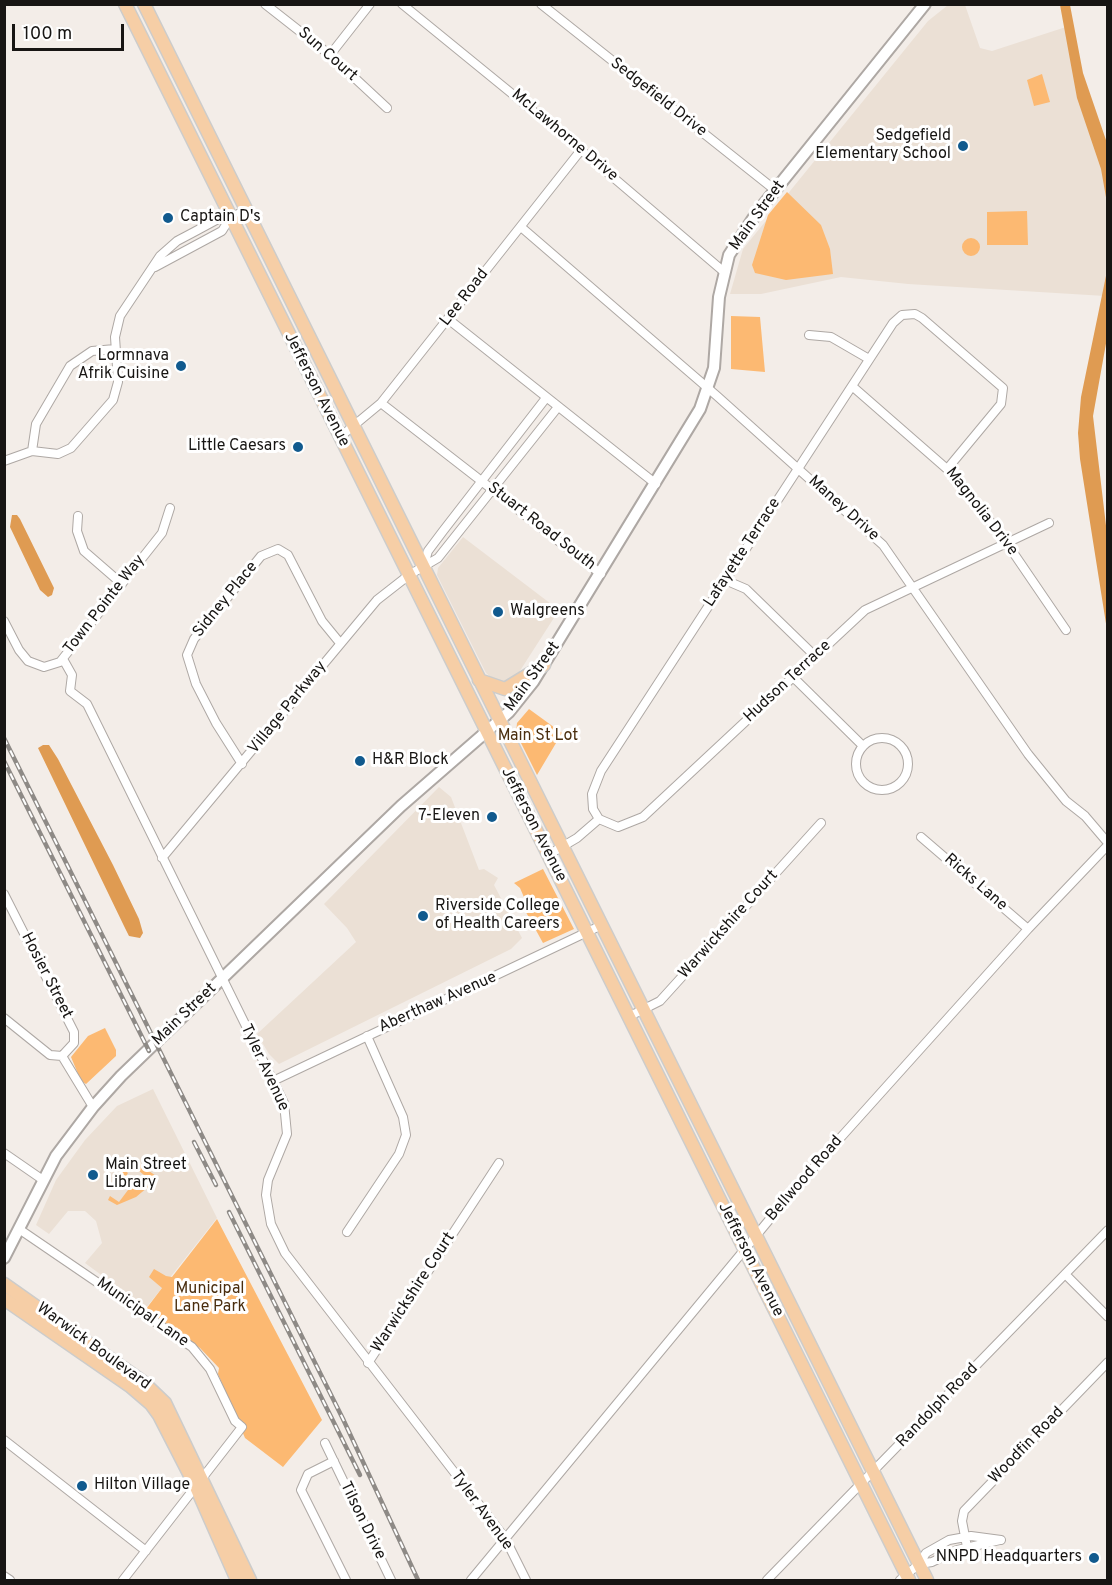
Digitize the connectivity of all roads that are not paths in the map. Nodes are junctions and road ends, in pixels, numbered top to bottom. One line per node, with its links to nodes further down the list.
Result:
1 (125, 4): 13 (main road, Jefferson Avenue)
2 (144, 4): 12 (main road, Jefferson Avenue)
3 (265, 4): 8 (street, Sun Court)
4 (370, 4): 8 (street)
5 (402, 4): 10 (street, McLawhorne Drive)
6 (541, 4): 11 (street, Sedgefield Drive)
7 (925, 4): 11 (main road, Main Street)
8 (330, 55): 9 (street, Sun Court)
9 (387, 108)
10 (581, 150): 14 (street, Lee Road); 16 (street, McLawhorne Drive)
11 (775, 190): 16 (main road, Main Street)
12 (246, 210): 13 (street); 26 (main road, Jefferson Avenue)
13 (230, 218): 15 (street); 15 (street); 27 (main road, Jefferson Avenue)
14 (521, 227): 17 (street, Lee Road); 22 (street, Maney Drive)
15 (155, 267): 19 (street)
16 (723, 271): 22 (main road, Main Street)
17 (448, 319): 23 (street); 24 (street, Lee Road)
18 (809, 335): 20 (street)
19 (115, 349): 28 (street); 28 (street)
20 (869, 359): 21 (street, Lafayette Terrace); 30 (street, Lafayette Terrace)
21 (852, 386): 30 (street, Magnolia Drive); 31 (street, Lafayette Terrace)
22 (708, 388): 31 (street, Maney Drive); 33 (main road, Main Street)
23 (546, 398): 25 (street); 32 (street)
24 (381, 403): 26 (street, Lee Road); 32 (street, Stuart Road South)
25 (558, 407): 33 (street); 34 (street, Village Parkway)
26 (354, 428): 27 (street, Lee Road); 41 (main road, Jefferson Avenue)
27 (340, 437): 43 (main road, Jefferson Avenue)
28 (32, 451): 29 (street)
29 (4, 461)
30 (948, 468): 40 (street, Magnolia Drive)
31 (798, 469): 44 (street, Lafayette Terrace); 46 (street, Maney Drive)
32 (481, 480): 34 (street, Stuart Road South); 36 (street)
33 (656, 484): 42 (main road, Main Street)
34 (493, 489): 38 (street, Village Parkway); 42 (street, Stuart Road South)
35 (170, 508): 45 (street, Town Pointe Way)
36 (459, 510): 38 (street); 41 (street)
37 (78, 516): 45 (street)
38 (469, 519): 41 (street, Village Parkway)
39 (1049, 523): 40 (street, Hudson Terrace)
40 (1006, 542): 46 (street, Hudson Terrace); 48 (street, Magnolia Drive)
41 (423, 567): 43 (street, Village Parkway); 54 (main road, Jefferson Avenue)
42 (601, 574): 52 (main road, Main Street)
43 (409, 575): 49 (street, Village Parkway); 56 (main road, Jefferson Avenue)
44 (725, 580): 50 (street); 59 (street, Lafayette Terrace)
45 (122, 584): 51 (street, Town Pointe Way)
46 (913, 586): 50 (street, Hudson Terrace); 62 (street, Maney Drive)
47 (4, 621): 51 (street, Town Pointe Way)
48 (1066, 630)
49 (340, 643): 58 (street, Village Parkway); 58 (street, Sidney Place)
50 (816, 656): 53 (street, Hudson Terrace)
51 (63, 659): 65 (street, Tyler Avenue)
52 (544, 665): 54 (main road); 55 (main road, Main Street)
53 (793, 678): 57 (street); 59 (street, Hudson Terrace)
54 (480, 680): 55 (main road, Jefferson Avenue)
55 (500, 720): 56 (main road, Main Street); 63 (main road, Jefferson Avenue)
56 (486, 731): 64 (main road, Jefferson Avenue); 70 (main road, Main Street)
57 (863, 746): 57 (street)
58 (242, 764): 65 (street, Village Parkway)
59 (599, 819): 63 (street)
60 (821, 823): 71 (street, Warwickshire Court)
61 (921, 837): 68 (street, Ricks Lane)
62 (1107, 844): 68 (street, Bellwood Road)
63 (563, 847): 64 (street); 67 (main road, Jefferson Avenue)
64 (548, 855): 69 (main road, Jefferson Avenue)
65 (162, 858): 70 (street, Tyler Avenue)
66 (4, 894): 75 (street, Hosier Street)
67 (602, 925): 69 (street, Aberthaw Avenue); 71 (main road, Jefferson Avenue)
68 (1028, 929): 84 (street, Bellwood Road)
69 (587, 933): 72 (main road, Jefferson Avenue); 74 (street, Aberthaw Avenue)
70 (222, 979): 76 (street, Tyler Avenue); 77 (main road, Main Street)
71 (644, 1010): 72 (street, Warwickshire Court); 84 (main road, Jefferson Avenue)
72 (628, 1017): 85 (main road, Jefferson Avenue)
73 (4, 1018): 75 (street)
74 (367, 1036): 76 (street, Aberthaw Avenue); 83 (street)
75 (62, 1056): 77 (street)
76 (273, 1081): 92 (street, Tyler Avenue)
77 (93, 1107): 80 (main road, Main Street)
78 (4, 1153): 80 (street)
79 (499, 1163): 92 (street, Warwickshire Court)
80 (43, 1180): 81 (main road, Main Street)
81 (19, 1228): 86 (main road, Main Street); 97 (street, Municipal Lane)
82 (1107, 1230): 87 (street, Randolph Road)
83 (347, 1232)
84 (756, 1235): 85 (street, Bellwood Road); 96 (main road, Jefferson Avenue)
85 (744, 1250): 98 (main road, Jefferson Avenue); 100 (street, Bellwood Road)
86 (4, 1258)
87 (1065, 1274): 90 (street); 96 (street, Randolph Road)
88 (4, 1284): 97 (main road, Warwick Boulevard)
89 (4, 1299): 97 (main road, Warwick Boulevard)
90 (1107, 1317)
91 (1107, 1362): 99 (street, Woodfin Road)
92 (368, 1363): 100 (street, Tyler Avenue)
93 (4, 1440): 102 (street)
94 (325, 1443): 95 (street, Tilson Drive)
95 (334, 1461): 110 (street, Tilson Drive); 111 (street, Tilson Drive)
96 (874, 1472): 98 (street, Randolph Road); 103 (main road, Jefferson Avenue)
97 (199, 1483): 102 (street); 108 (main road, Warwick Boulevard); 109 (main road, Warwick Boulevard)
98 (861, 1484): 105 (main road, Jefferson Avenue); 114 (street, Randolph Road)
99 (965, 1536): 101 (street, Woodfin Road); 101 (street); 103 (street)
100 (505, 1538): 112 (street, Bellwood Road); 113 (street, Tyler Avenue)
101 (967, 1547): 103 (street)
102 (146, 1551): 107 (street)
103 (919, 1564): 105 (street); 115 (main road, Jefferson Avenue)
104 (4, 1576): 106 (street)
105 (905, 1578)
106 (10, 1581)
107 (123, 1581)
108 (237, 1581)
109 (250, 1581)
110 (346, 1581)
111 (391, 1581)
112 (471, 1581)
113 (526, 1581)
114 (767, 1581)
115 (927, 1581)

